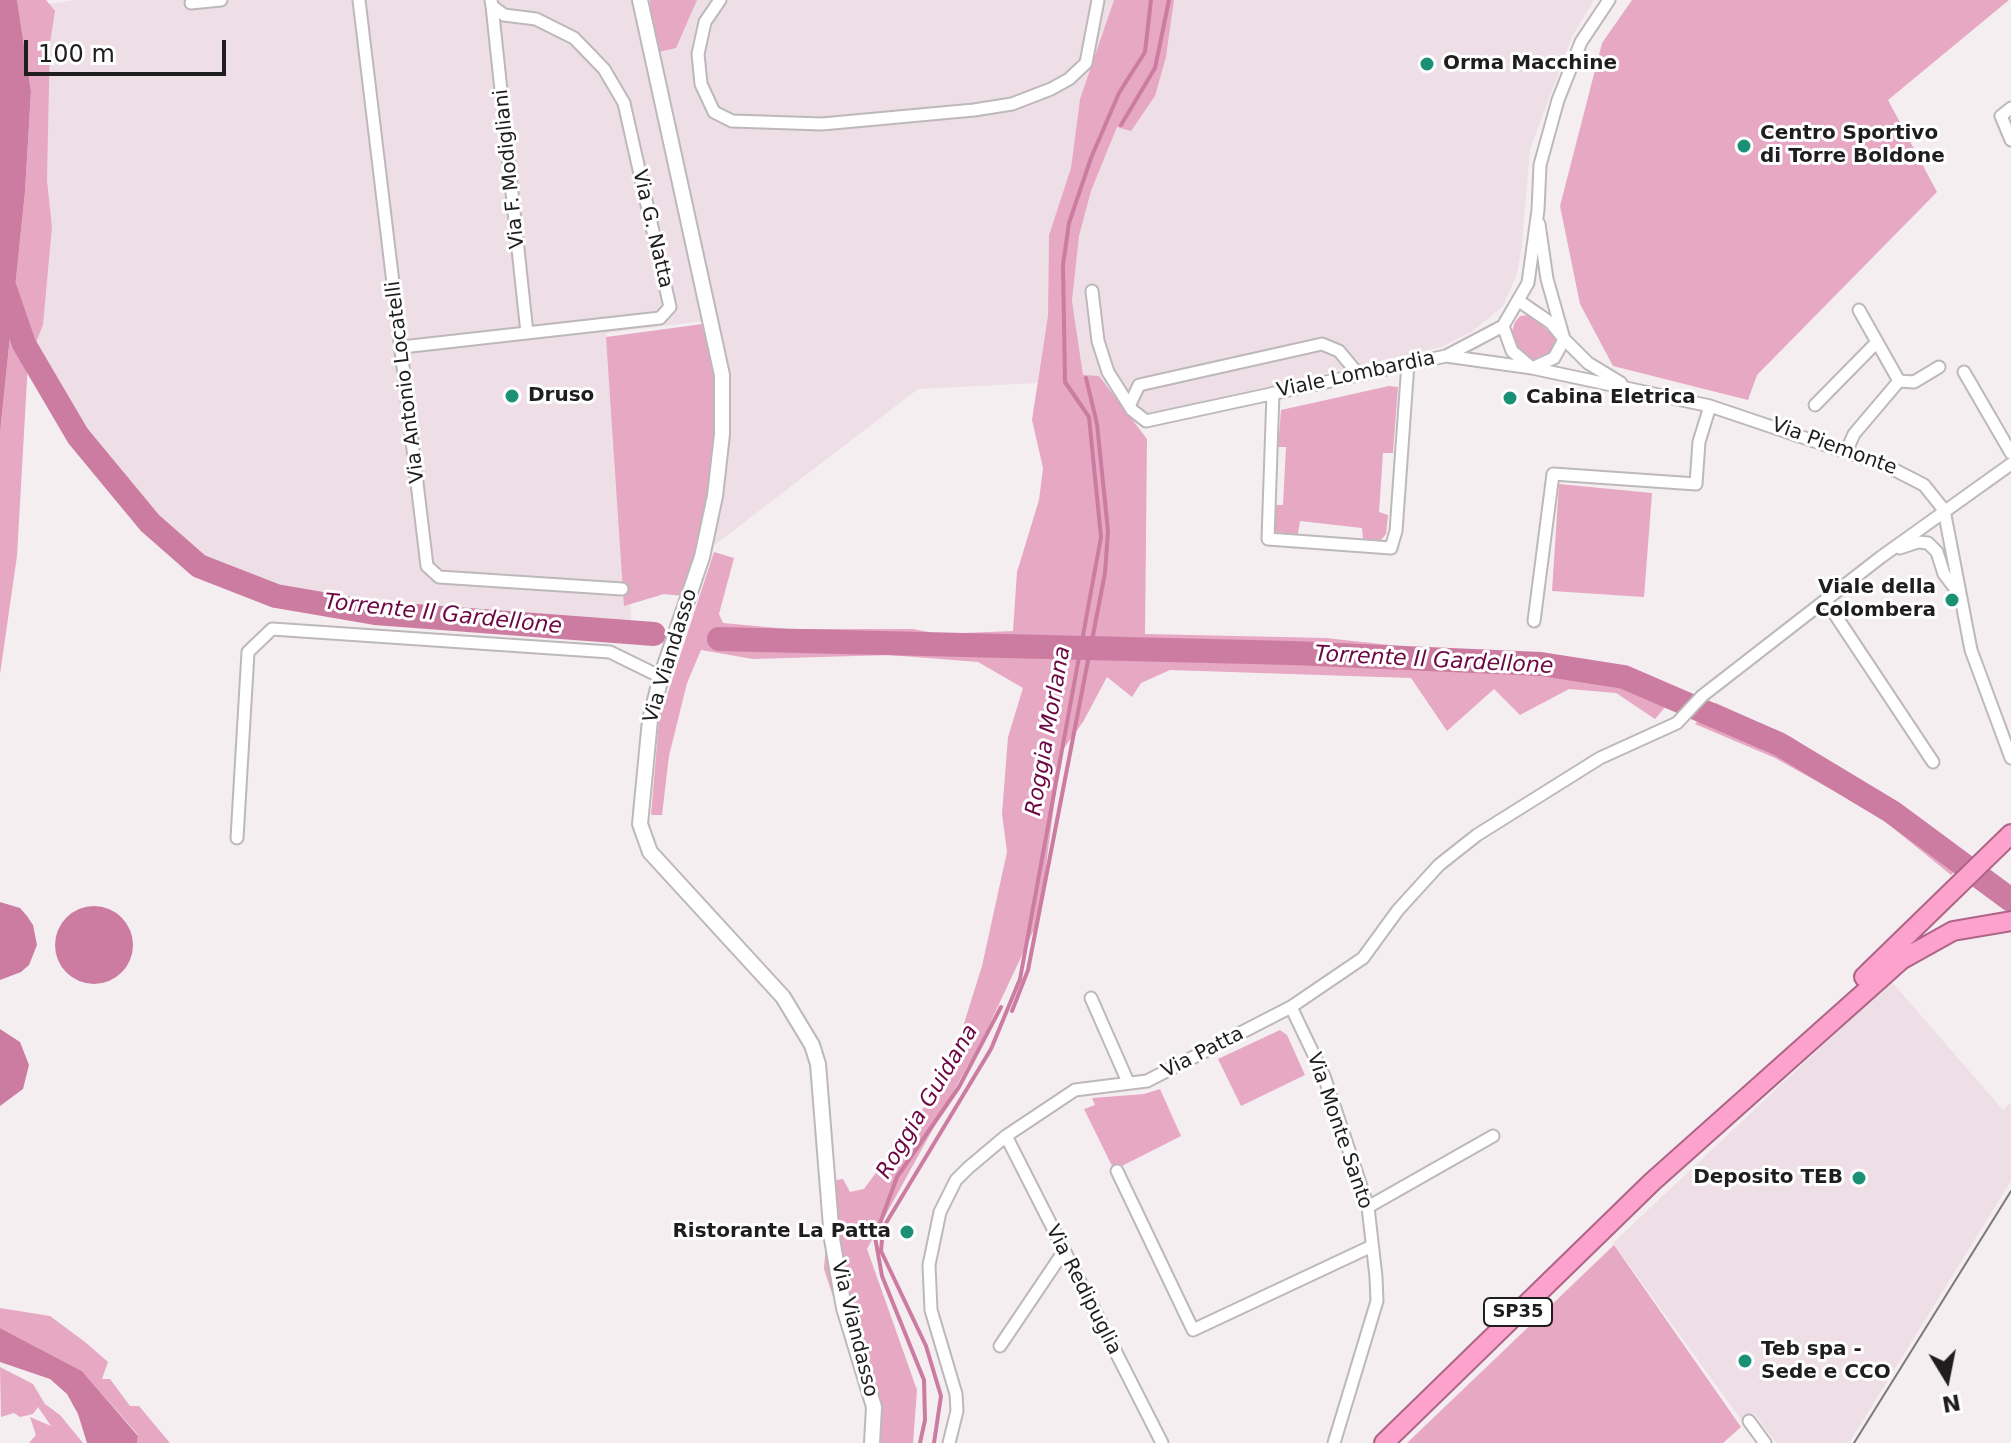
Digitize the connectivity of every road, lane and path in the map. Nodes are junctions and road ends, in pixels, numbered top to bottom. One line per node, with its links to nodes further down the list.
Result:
1 (221, 0): 7 (street)
2 (359, 0): 19 (street, Via Antonio Locatelli)
3 (720, 0): 4 (street)
4 (1098, 0)
5 (1609, 0): 11 (street, Viale Lombardia)
6 (641, 1): 41 (street, Via Viandasso)
7 (191, 3)
8 (492, 3): 16 (street, Via F. Modigliani); 16 (street, Via G. Natta)
9 (2011, 108): 10 (street)
10 (2011, 140)
11 (1538, 210): 13 (street, Viale Lombardia); 17 (street)
12 (1092, 291): 29 (street)
13 (1519, 301): 15 (street, Viale Lombardia); 17 (street, Via Piemonte)
14 (1859, 310): 18 (street)
15 (1503, 326): 20 (street, Viale Lombardia); 23 (street)
16 (527, 333): 19 (street, Via G. Natta)
17 (1564, 339): 23 (street); 27 (street, Via Piemonte)
18 (1877, 342): 26 (street); 30 (street)
19 (402, 347): 37 (street, Via Antonio Locatelli)
20 (1446, 356): 21 (street, Viale Lombardia); 23 (street, Via Piemonte)
21 (1408, 363): 25 (street, Viale Lombardia); 28 (street)
22 (1939, 367): 26 (street)
23 (1532, 368): 27 (street, Via Piemonte)
24 (1964, 372): 33 (street)
25 (1358, 374): 28 (street, Viale Lombardia); 29 (street)
26 (1899, 381): 32 (street)
27 (1628, 388): 31 (street, Via Piemonte)
28 (1273, 393): 29 (street, Viale Lombardia)
29 (1130, 404)
30 (1815, 405)
31 (1710, 406): 32 (street, Via Piemonte); 40 (street)
32 (1846, 452): 35 (street, Via Piemonte)
33 (2011, 453)
34 (2011, 464): 35 (street)
35 (1944, 510): 36 (street); 38 (street)
36 (1881, 557): 38 (street); 39 (street)
37 (622, 589)
38 (1957, 591): 42 (street)
39 (1826, 601): 43 (street); 48 (street, Via Patta)
40 (1534, 621)
41 (661, 677): 45 (street); 59 (street, Via Viandasso)
42 (2011, 758)
43 (1933, 762)
44 (2011, 834): 53 (highway, SP35)
45 (237, 838)
46 (2011, 921): 53 (highway)
47 (1091, 998): 49 (street)
48 (1291, 1007): 49 (street, Via Patta); 54 (street, Via Monte Santo)
49 (1128, 1082): 50 (street, Via Patta)
50 (1006, 1136): 56 (street, Via Redipuglia); 60 (street, Via Patta)
51 (1493, 1136): 54 (street)
52 (1117, 1171): 55 (street)
53 (1652, 1182): 63 (highway, SP35)
54 (1368, 1207): 55 (street, Via Monte Santo)
55 (1372, 1246): 62 (street, Via Monte Santo)
56 (1064, 1251): 57 (street); 61 (street, Via Redipuglia)
57 (1000, 1346)
58 (1749, 1421): 64 (street)
59 (872, 1443)
60 (949, 1443)
61 (1162, 1443)
62 (1334, 1443)
63 (1384, 1443)
64 (1765, 1443)

